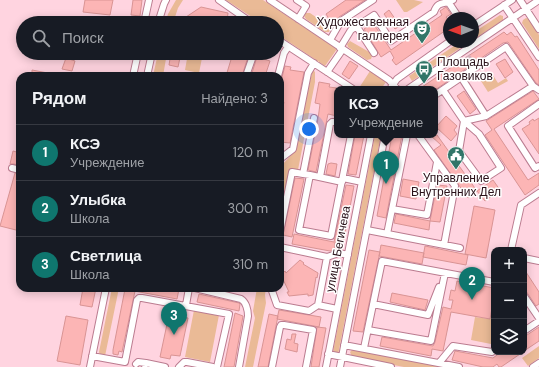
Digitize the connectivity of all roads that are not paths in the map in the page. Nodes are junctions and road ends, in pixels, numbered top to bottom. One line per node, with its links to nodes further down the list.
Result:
1 (149, 0): 14 (street)
2 (166, 0): 15 (street)
3 (219, 0): 16 (street)
4 (270, 0): 18 (street)
5 (298, 0): 18 (street)
6 (373, 0): 19 (street)
7 (512, 0): 11 (street)
8 (520, 0): 12 (street)
9 (539, 0): 12 (street)
10 (451, 1): 13 (street); 21 (street)
11 (504, 5): 17 (street); 20 (street)
12 (526, 9): 17 (street); 22 (street)
13 (456, 12)
14 (146, 16)
15 (160, 16)
16 (242, 16)
17 (512, 18): 28 (street); 32 (street)
18 (298, 19): 23 (street)
19 (341, 21): 21 (street); 23 (street)
20 (479, 22)
21 (354, 28): 27 (street); 30 (street)
22 (539, 28)
23 (330, 40): 27 (street)
24 (284, 43): 25 (street)
25 (288, 46): 29 (street); 37 (street)
26 (443, 46): 46 (street)
27 (342, 48): 42 (street); 45 (street)
28 (463, 51): 31 (street); 47 (street)
29 (284, 53)
30 (374, 53)
31 (467, 56)
32 (539, 58)
33 (136, 60): 38 (street)
34 (150, 60): 39 (street)
35 (252, 60): 40 (street)
36 (282, 60): 41 (street)
37 (314, 64): 42 (street); 62 (street)
38 (134, 72)
39 (148, 72)
40 (247, 72)
41 (279, 72)
42 (327, 72): 44 (street)
43 (461, 77): 48 (street); 49 (street); 53 (street)
44 (348, 86)
45 (392, 86)
46 (394, 86)
47 (412, 86)
48 (532, 86): 50 (street); 53 (street)
49 (443, 90): 51 (street); 55 (street)
50 (539, 90)
51 (438, 93)
52 (539, 104): 64 (street)
53 (486, 116): 55 (street)
54 (314, 118): 67 (street)
55 (464, 121): 55 (street)
56 (334, 122): 69 (street)
57 (350, 138): 70 (street)
58 (370, 138): 71 (street, улица Бегичева)
59 (384, 138): 75 (street, улица Бегичева)
60 (406, 138): 73 (street)
61 (420, 138): 63 (street)
62 (284, 156)
63 (437, 162): 73 (street); 77 (street)
64 (539, 166)
65 (12, 168): 66 (street)
66 (16, 169)
67 (303, 174): 68 (street); 74 (street)
68 (310, 176): 69 (street); 70 (street)
69 (320, 178): 70 (street)
70 (342, 180): 71 (street)
71 (362, 182): 81 (street, улица Бегичева)
72 (539, 193): 78 (street)
73 (392, 209): 76 (street)
74 (284, 212)
75 (366, 230): 76 (street); 100 (street, улица Бегичева)
76 (387, 234): 77 (street)
77 (444, 245): 80 (street)
78 (512, 247)
79 (284, 248): 82 (street)
80 (460, 248)
81 (348, 255): 82 (street); 95 (street, улица Бегичева)
82 (327, 257): 93 (street)
83 (527, 259): 84 (street)
84 (539, 261)
85 (445, 273): 86 (street); 92 (street); 92 (street); 99 (street)
86 (491, 281)
87 (105, 292): 104 (street)
88 (188, 292): 94 (street)
89 (212, 292): 116 (street)
90 (272, 292): 93 (street)
91 (527, 300): 96 (street)
92 (373, 304): 99 (street)
93 (318, 305): 95 (street)
94 (186, 306): 106 (street); 115 (street)
95 (337, 309): 103 (street, улица Бегичева)
96 (539, 318)
97 (539, 321): 98 (street)
98 (527, 329)
99 (368, 330): 101 (street)
100 (344, 344): 101 (street); 105 (street, улица Бегичева)
101 (364, 348): 107 (street)
102 (491, 352): 107 (street)
103 (328, 354): 105 (street); 119 (street, улица Бегичева)
104 (92, 356): 106 (street); 111 (street)
105 (342, 357): 120 (street, улица Бегичева); 121 (street)
106 (126, 362): 110 (street)
107 (439, 363): 122 (street)
108 (539, 363): 123 (street)
109 (145, 365): 110 (street); 112 (street)
110 (135, 366)
111 (90, 367)
112 (165, 367)
113 (179, 367): 114 (street)
114 (213, 367)
115 (217, 367)
116 (239, 367)
117 (272, 367): 118 (street)
118 (306, 367)
119 (326, 367)
120 (340, 367)
121 (391, 367)
122 (459, 367)
123 (533, 367)

